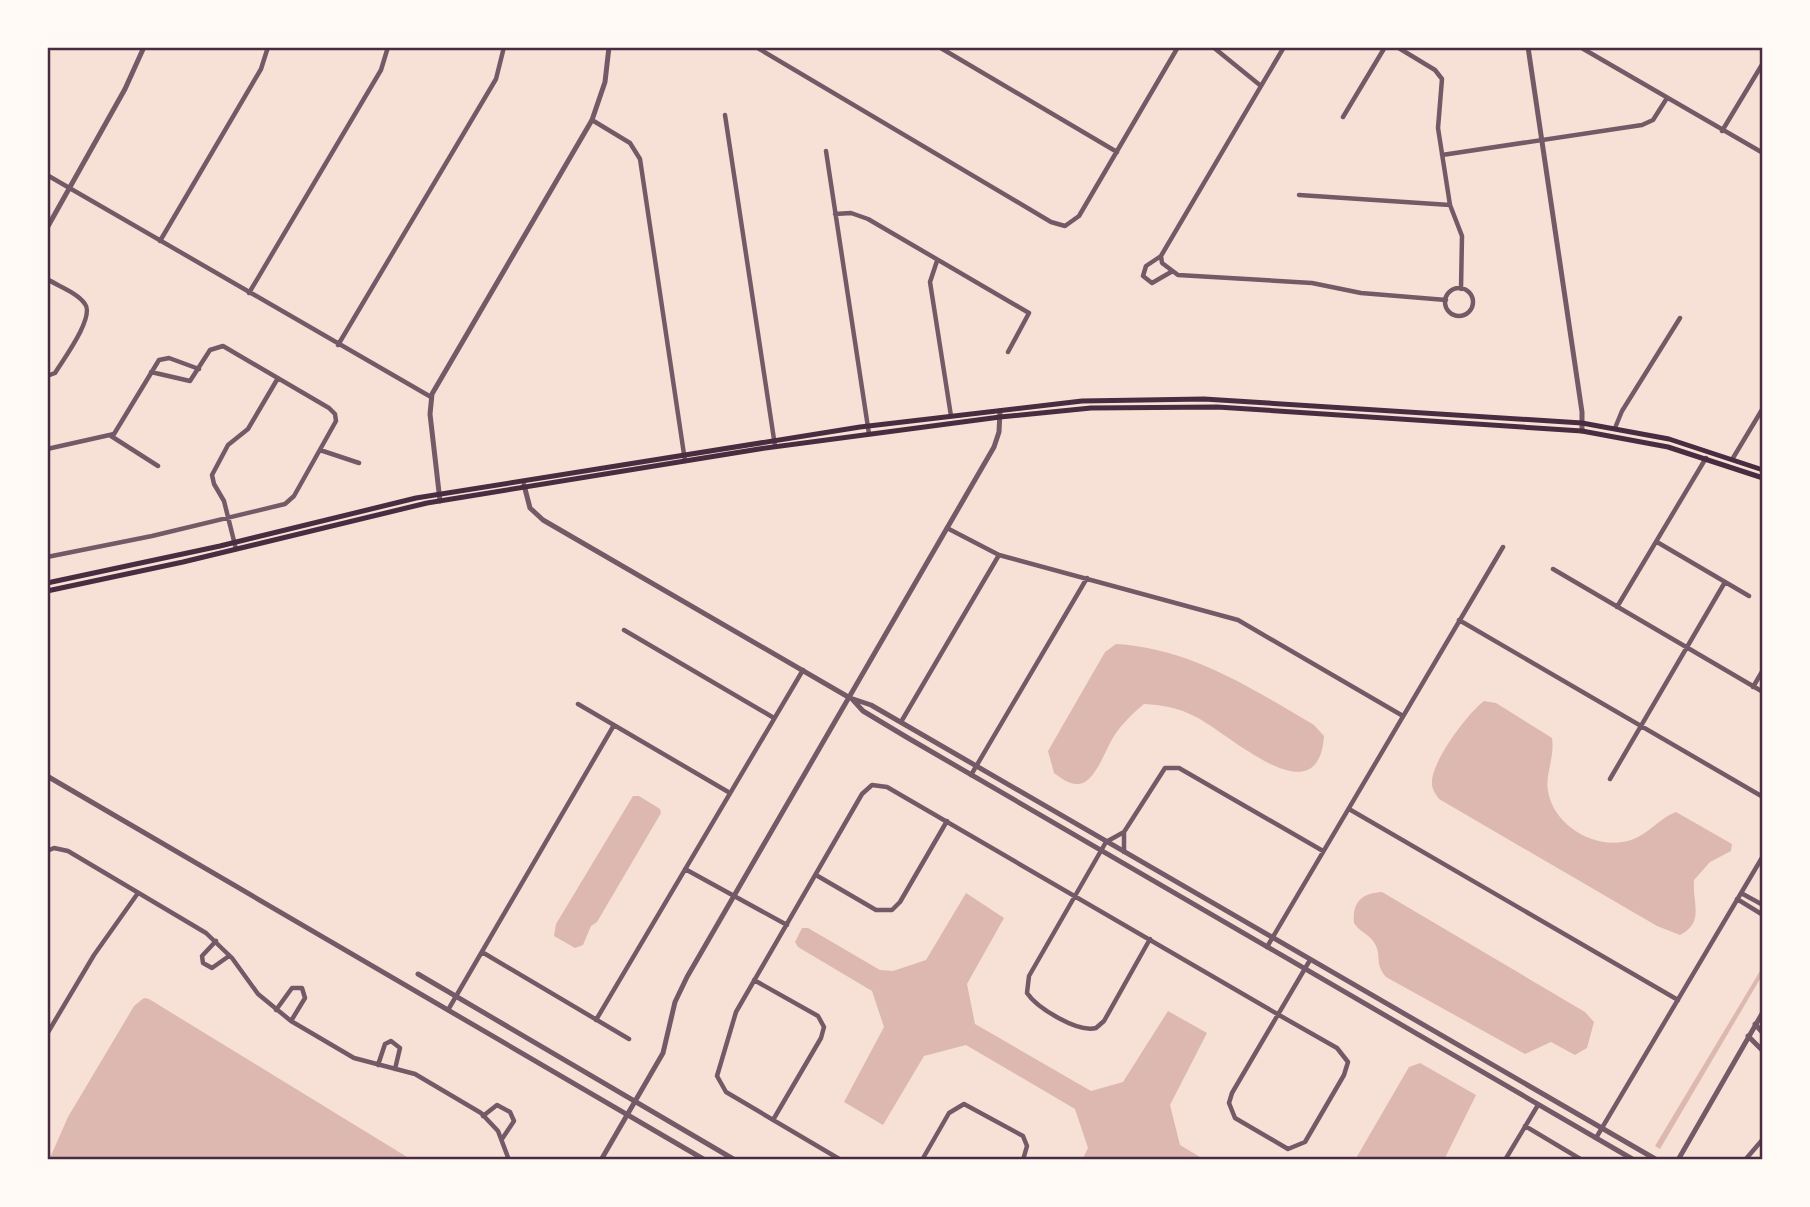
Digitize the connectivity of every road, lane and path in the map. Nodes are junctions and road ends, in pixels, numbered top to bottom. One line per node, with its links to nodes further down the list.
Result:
1 (144, 47): 28 (street)
2 (268, 47): 33 (street)
3 (388, 47): 39 (street)
4 (505, 47): 42 (street)
5 (609, 47): 20 (street)
6 (756, 47): 24 (street)
7 (939, 47): 24 (street)
8 (1178, 47): 24 (street)
9 (1213, 47): 16 (street)
10 (1284, 47): 16 (street)
11 (1385, 47): 19 (street)
12 (1397, 47): 26 (street)
13 (1528, 47): 22 (street)
14 (1580, 47): 17 (street)
15 (1763, 63): 21 (street)
16 (1261, 86): 34 (street)
17 (1667, 98): 21 (street); 22 (street)
18 (725, 115): 66 (street)
19 (1343, 117)
20 (592, 120): 48 (street); 73 (street)
21 (1722, 132): 25 (street)
22 (1541, 140): 26 (street); 61 (street)
23 (826, 150): 31 (street)
24 (1117, 152)
25 (1763, 153)
26 (1442, 155): 30 (street)
27 (47, 175): 28 (street)
28 (68, 187): 32 (street); 33 (street)
29 (1299, 195): 30 (street)
30 (1450, 205): 38 (street)
31 (835, 214): 35 (street); 63 (street)
32 (47, 228)
33 (160, 241): 39 (street)
34 (1161, 256): 36 (street); 36 (street)
35 (937, 261): 43 (street); 58 (street)
36 (1171, 272): 40 (street)
37 (47, 279): 46 (street)
38 (1461, 289): 40 (street); 40 (street)
39 (249, 293): 42 (street)
40 (1446, 300)
41 (1680, 318): 62 (street)
42 (338, 345): 48 (street)
43 (1008, 352)
44 (199, 369): 45 (street); 45 (street); 47 (street)
45 (151, 372): 65 (street)
46 (47, 376)
47 (278, 378): 69 (street); 81 (street)
48 (431, 397): 80 (street)
49 (1155, 398): 50 (main road); 51 (main road); 56 (main road)
50 (1245, 401): 52 (main road); 53 (main road)
51 (1156, 406): 53 (main road); 56 (main road)
52 (1328, 407): 55 (main road); 57 (main road)
53 (1232, 408): 57 (main road)
54 (1763, 408): 72 (street)
55 (1381, 410): 59 (main road); 60 (main road)
56 (1000, 414): 58 (main road); 63 (main road); 82 (street)
57 (1328, 414): 59 (main road)
58 (951, 416): 63 (main road)
59 (1381, 418): 60 (main road)
60 (1479, 420): 61 (main road); 64 (main road)
61 (1583, 423): 62 (main road); 64 (street)
62 (1615, 428): 67 (main road)
63 (869, 430): 66 (main road)
64 (1581, 431): 70 (main road)
65 (111, 436): 68 (street); 75 (street)
66 (775, 444): 73 (main road)
67 (1692, 446): 70 (main road); 72 (main road)
68 (47, 449)
69 (320, 450): 74 (street); 81 (street)
70 (1690, 453): 71 (main road)
71 (1706, 458): 77 (main road); 83 (street)
72 (1733, 458): 76 (main road)
73 (685, 459): 78 (main road); 79 (main road)
74 (359, 463)
75 (158, 466)
76 (1763, 470)
77 (1763, 478)
78 (523, 480): 79 (street); 80 (main road)
79 (525, 488): 80 (main road); 98 (street)
80 (439, 498): 84 (main road)
81 (228, 518): 84 (street); 87 (street)
82 (947, 528): 86 (street); 102 (street)
83 (1657, 542): 90 (street); 94 (street)
84 (235, 546): 91 (main road); 92 (main road)
85 (1503, 547): 95 (street)
86 (999, 555): 89 (street); 106 (street)
87 (47, 557)
88 (1553, 569): 94 (street)
89 (1087, 578): 104 (street); 109 (street)
90 (1725, 582): 93 (street); 97 (street)
91 (47, 583)
92 (47, 591)
93 (1749, 596)
94 (1617, 607): 97 (street)
95 (1459, 620): 104 (street); 108 (street)
96 (624, 630): 105 (street)
97 (1687, 648): 100 (street); 108 (street)
98 (803, 670): 102 (street); 105 (street)
99 (1763, 670): 100 (street)
100 (1753, 687): 101 (street)
101 (1763, 692)
102 (850, 698): 106 (street); 110 (street); 128 (street)
103 (578, 704): 107 (street)
104 (1403, 716): 115 (street)
105 (774, 718): 113 (street)
106 (901, 722): 109 (street)
107 (614, 725): 113 (street); 138 (street)
108 (1641, 726): 112 (street); 114 (street)
109 (976, 766): 110 (street); 118 (street)
110 (971, 775): 120 (street)
111 (47, 776): 147 (street)
112 (1609, 779)
113 (730, 793): 124 (street)
114 (1763, 797)
115 (1349, 809): 122 (street); 145 (street)
116 (947, 821): 125 (street); 125 (street); 129 (street)
117 (1124, 832): 118 (street); 121 (street); 122 (street)
118 (1106, 842): 120 (street); 121 (street)
119 (49, 850): 126 (street)
120 (1101, 851): 129 (street); 137 (street)
121 (1124, 852): 135 (street)
122 (1323, 852): 135 (street)
123 (1763, 856): 127 (street)
124 (685, 869): 128 (street); 150 (street)
125 (816, 875): 133 (street)
126 (138, 893): 136 (street); 154 (street)
127 (1741, 893): 130 (street); 131 (street)
128 (734, 896): 133 (street); 160 (street)
129 (1075, 896): 134 (street); 134 (street)
130 (1737, 900): 132 (street); 145 (street)
131 (1763, 905)
132 (1763, 915)
133 (787, 925): 143 (street)
134 (1150, 939): 149 (street)
135 (1272, 939): 137 (street); 140 (street)
136 (216, 941): 139 (street); 139 (street)
137 (1267, 947): 141 (street)
138 (482, 953): 144 (street); 150 (street)
139 (229, 956): 146 (street)
140 (1310, 960): 141 (street); 166 (street)
141 (1305, 969): 149 (street); 161 (street)
142 (418, 974): 144 (street)
143 (754, 980): 164 (street); 164 (street)
144 (456, 997): 147 (street); 160 (street)
145 (1678, 1000): 166 (street)
146 (276, 1010): 151 (street); 151 (street)
147 (448, 1010): 162 (street)
148 (1763, 1012): 152 (street)
149 (1279, 1015): 149 (street)
150 (596, 1020): 156 (street)
151 (291, 1021): 158 (street)
152 (1755, 1024): 153 (street); 155 (street)
153 (1763, 1032)
154 (47, 1034)
155 (1748, 1036): 157 (street); 181 (street)
156 (629, 1039)
157 (1763, 1052)
158 (378, 1065): 159 (street); 159 (street)
159 (395, 1069): 163 (street)
160 (636, 1102): 162 (street); 173 (street)
161 (1538, 1105): 165 (street); 167 (street)
162 (628, 1115): 171 (street); 172 (street)
163 (483, 1116): 168 (street); 168 (street)
164 (773, 1120): 174 (street)
165 (1525, 1126): 177 (street); 178 (street)
166 (1602, 1128): 167 (street); 180 (street)
167 (1596, 1138): 179 (street)
168 (502, 1139): 170 (street)
169 (1763, 1139): 182 (street)
170 (509, 1160)
171 (601, 1160)
172 (705, 1160)
173 (735, 1160)
174 (841, 1160)
175 (922, 1160): 176 (street)
176 (1023, 1160)
177 (1506, 1160)
178 (1582, 1160)
179 (1634, 1160)
180 (1657, 1160)
181 (1678, 1160)
182 (1745, 1160)

